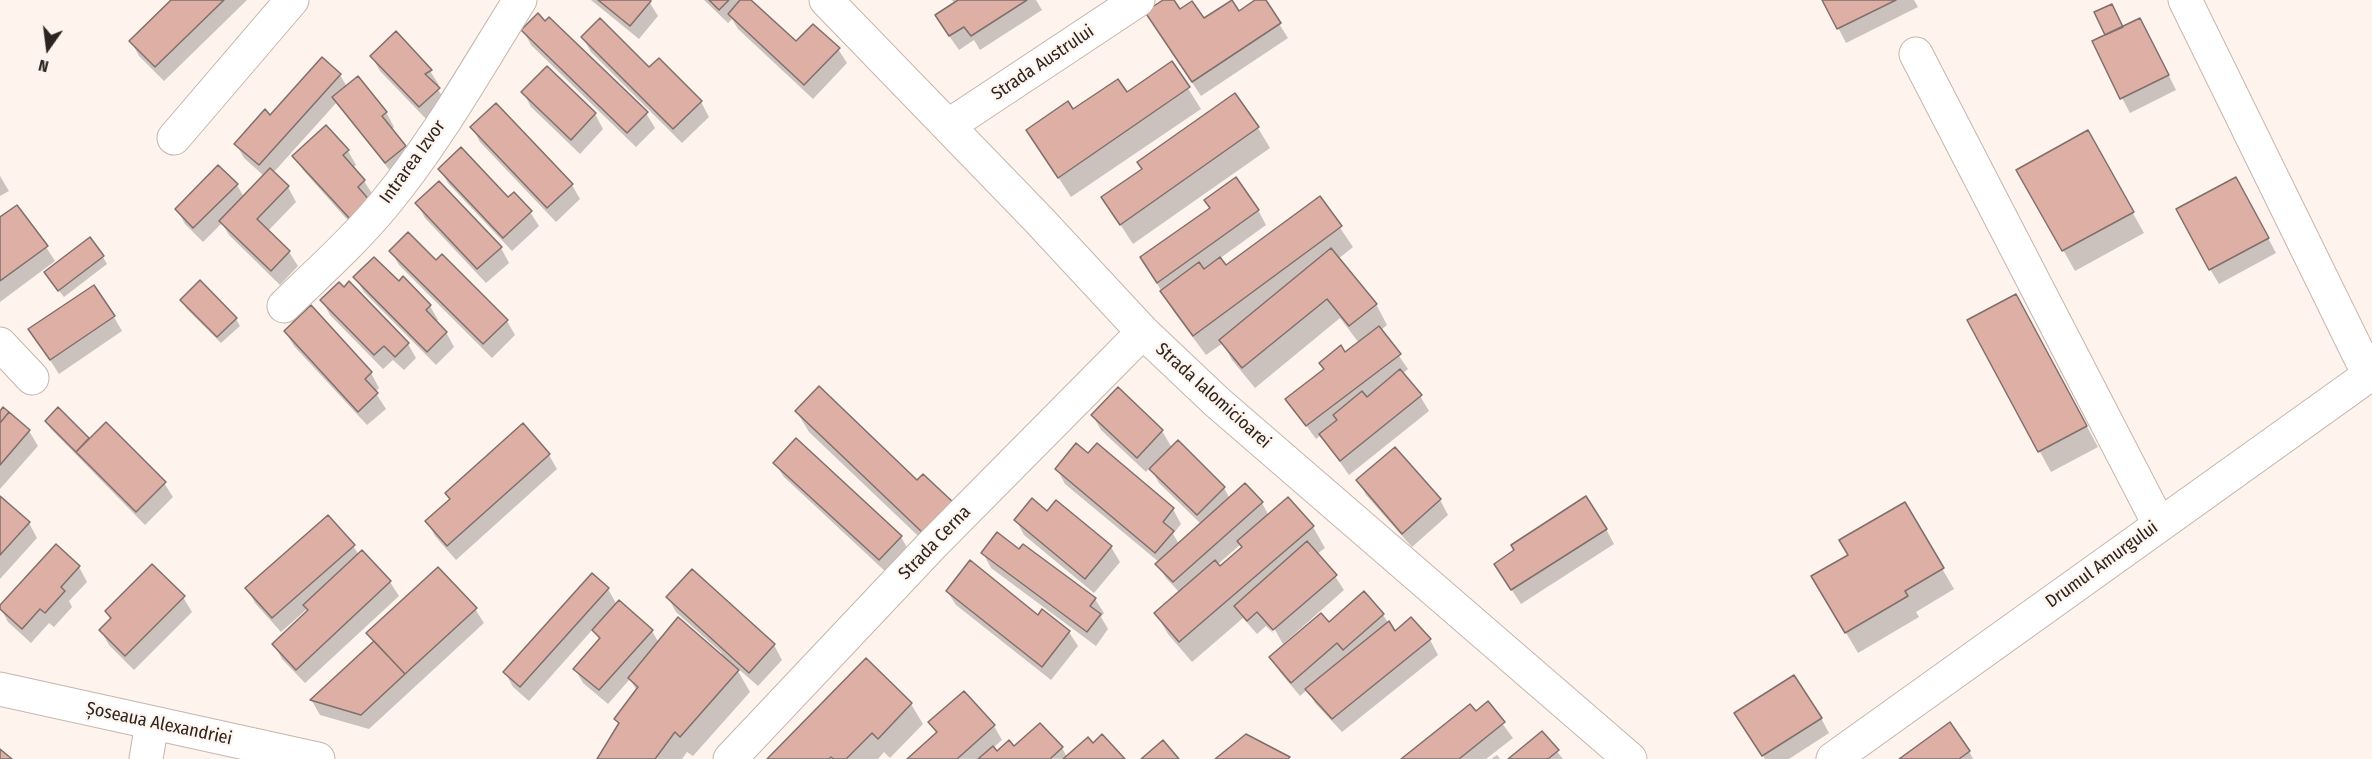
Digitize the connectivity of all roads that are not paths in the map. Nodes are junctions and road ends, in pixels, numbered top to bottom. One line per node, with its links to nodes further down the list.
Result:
1 (292, 0): 8 (street)
2 (520, 0): 9 (street, Intrarea Izvor)
3 (826, 0): 7 (street, Strada Ialomicioarei)
4 (1138, 0): 7 (street, Strada Austrului)
5 (2185, 0): 12 (street)
6 (1916, 54): 14 (street)
7 (948, 126): 10 (street, Strada Ialomicioarei)
8 (174, 138)
9 (284, 306)
10 (1143, 332): 19 (street, Strada Cerna); 20 (street, Strada Ialomicioarei)
11 (0, 344): 13 (street)
12 (2370, 374): 14 (street, Drumul Amurgului)
13 (32, 378)
14 (2159, 524): 21 (street, Drumul Amurgului)
15 (0, 689): 16 (street, Șoseaua Alexandriei)
16 (152, 723): 17 (street); 18 (street, Șoseaua Alexandriei)
17 (146, 759)
18 (318, 759)
19 (730, 759)
20 (1630, 759)
21 (1833, 759)

